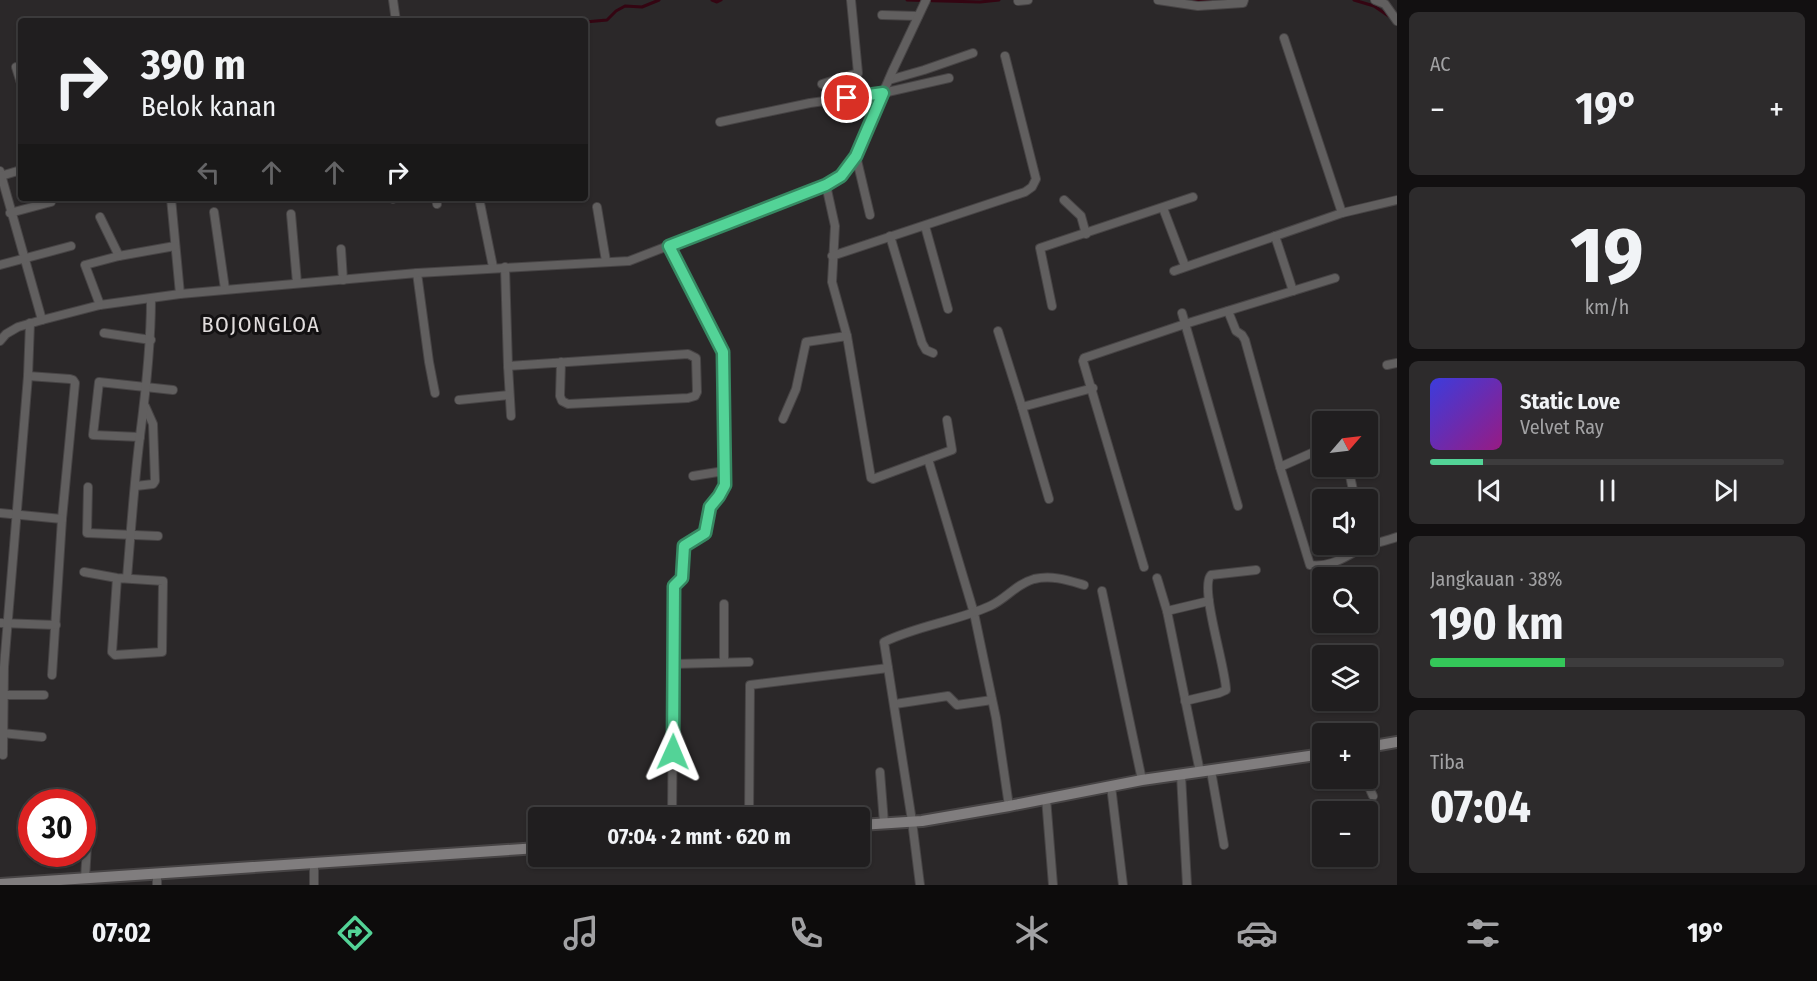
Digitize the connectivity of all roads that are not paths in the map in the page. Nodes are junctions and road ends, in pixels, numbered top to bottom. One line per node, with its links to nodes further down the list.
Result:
1 (393, 0): 11 (street)
2 (851, 0): 20 (street)
3 (1028, 0): 6 (street)
4 (1158, 0): 7 (street)
5 (1375, 0): 12 (street)
6 (1018, 1)
7 (1244, 1)
8 (925, 3): 10 (street)
9 (882, 15): 10 (street)
10 (918, 16): 19 (street)
11 (396, 18)
12 (1397, 21)
13 (1284, 38): 37 (street)
14 (973, 53): 19 (street)
15 (1005, 56): 41 (street)
16 (16, 67): 17 (street)
17 (18, 73)
18 (948, 78): 21 (street)
19 (889, 80): 21 (street)
20 (822, 84)
21 (883, 93): 22 (street); 23 (street)
22 (720, 122)
23 (856, 156): 26 (street); 39 (street)
24 (18, 170): 25 (street)
25 (1, 173): 36 (street)
26 (826, 185): 47 (street); 50 (street)
27 (1193, 197): 34 (street)
28 (1064, 200): 42 (street)
29 (1397, 200): 37 (street)
30 (171, 201): 46 (street)
31 (480, 201): 55 (street)
32 (51, 202): 36 (street)
33 (597, 207): 52 (street)
34 (1163, 208): 42 (street); 54 (street)
35 (214, 212): 62 (street)
36 (10, 213): 51 (street)
37 (1342, 213): 44 (street)
38 (291, 214): 61 (street)
39 (870, 214)
40 (100, 217): 49 (street)
41 (925, 226): 43 (street); 68 (street)
42 (1086, 234): 67 (street)
43 (890, 236): 50 (street); 79 (street)
44 (1275, 236): 54 (street); 63 (street)
45 (71, 246): 51 (street)
46 (175, 246): 49 (street); 64 (street)
47 (669, 246): 52 (street); 100 (street)
48 (340, 249): 60 (street)
49 (118, 256): 66 (street)
50 (832, 256): 76 (street)
51 (25, 259): 53 (street); 71 (street)
52 (606, 261): 56 (street)
53 (0, 265)
54 (1185, 266): 57 (street)
55 (493, 267): 56 (street); 58 (street)
56 (505, 267): 83 (street)
57 (1174, 271)
58 (417, 273): 60 (street); 88 (street)
59 (1335, 278): 63 (street)
60 (343, 280): 61 (street)
61 (297, 283): 62 (street)
62 (225, 289): 64 (street)
63 (1293, 291): 69 (street)
64 (180, 294): 65 (street)
65 (151, 299): 66 (street); 77 (street)
66 (100, 305): 71 (street)
67 (1052, 306)
68 (948, 309)
69 (1228, 311): 73 (street); 99 (street)
70 (1182, 313): 73 (street)
71 (42, 320): 72 (street)
72 (30, 323): 78 (street); 84 (street)
73 (1185, 324): 86 (street); 105 (street)
74 (998, 331): 92 (street)
75 (104, 333): 77 (street)
76 (847, 336): 94 (street); 98 (street)
77 (151, 340): 85 (street)
78 (0, 341)
79 (933, 353)
80 (561, 362): 80 (street); 83 (street)
81 (1397, 363): 82 (street)
82 (1388, 365)
83 (508, 366): 89 (street)
84 (28, 376): 107 (street); 108 (street)
85 (147, 388): 87 (street); 91 (street); 96 (street)
86 (1093, 388): 92 (street); 114 (street)
87 (173, 390)
88 (435, 393)
89 (509, 395): 90 (street); 93 (street)
90 (459, 399)
91 (145, 406): 96 (street); 102 (street)
92 (1022, 407): 104 (street)
93 (512, 416)
94 (783, 419)
95 (947, 420): 98 (street)
96 (140, 437): 102 (street)
97 (1312, 453): 99 (street)
98 (928, 459): 125 (street)
99 (1280, 467): 113 (street)
100 (724, 471): 101 (street); 130 (street)
101 (693, 476)
102 (136, 486): 109 (street)
103 (88, 487): 109 (street)
104 (1049, 499)
105 (1238, 506)
106 (0, 513): 107 (street)
107 (17, 513): 108 (street); 126 (street)
108 (62, 519): 127 (street)
109 (131, 535): 110 (street); 118 (street)
110 (158, 536)
111 (1397, 537): 112 (street)
112 (1378, 542)
113 (1348, 555)
114 (1144, 567)
115 (1256, 570): 122 (street)
116 (84, 572): 117 (street)
117 (117, 578): 118 (street); 118 (street)
118 (127, 578)
119 (1157, 578): 124 (street)
120 (1084, 585): 125 (street)
121 (1102, 591): 149 (street)
122 (1209, 601): 124 (street); 137 (street)
123 (724, 604): 128 (street)
124 (1167, 611): 137 (street)
125 (974, 613): 132 (street); 136 (street)
126 (4, 623): 127 (street); 131 (street)
127 (56, 625): 133 (street)
128 (724, 662): 129 (street); 130 (street)
129 (749, 662)
130 (674, 664): 155 (street)
131 (2, 667): 134 (street)
132 (888, 668): 138 (street); 156 (street)
133 (52, 675)
134 (4, 695): 135 (street); 139 (street)
135 (45, 695)
136 (992, 700): 138 (street); 154 (street)
137 (1185, 701): 146 (street)
138 (895, 704): 157 (street)
139 (2, 707): 140 (street)
140 (2, 733): 141 (street); 144 (street)
141 (42, 737)
142 (1397, 742): 143 (street)
143 (1378, 745)
144 (3, 754)
145 (1312, 756): 146 (street)
146 (1206, 771): 148 (street); 160 (street)
147 (880, 772): 158 (street)
148 (1181, 775): 149 (street); 171 (street)
149 (1142, 780): 150 (street)
150 (1111, 786): 153 (street); 170 (street)
151 (1370, 789): 152 (street)
152 (1373, 796)
153 (1046, 798): 154 (street); 169 (street)
154 (1010, 806): 157 (street)
155 (672, 807)
156 (749, 807)
157 (912, 821): 158 (street); 168 (street)
158 (884, 823): 159 (street)
159 (870, 824)
160 (1224, 845)
161 (528, 849): 162 (street)
162 (314, 863): 163 (street); 167 (street)
163 (157, 880): 164 (street)
164 (81, 881): 166 (street)
165 (0, 884): 166 (street)
166 (39, 884)
167 (314, 885)
168 (920, 885)
169 (1053, 885)
170 (1124, 885)
171 (1187, 885)

